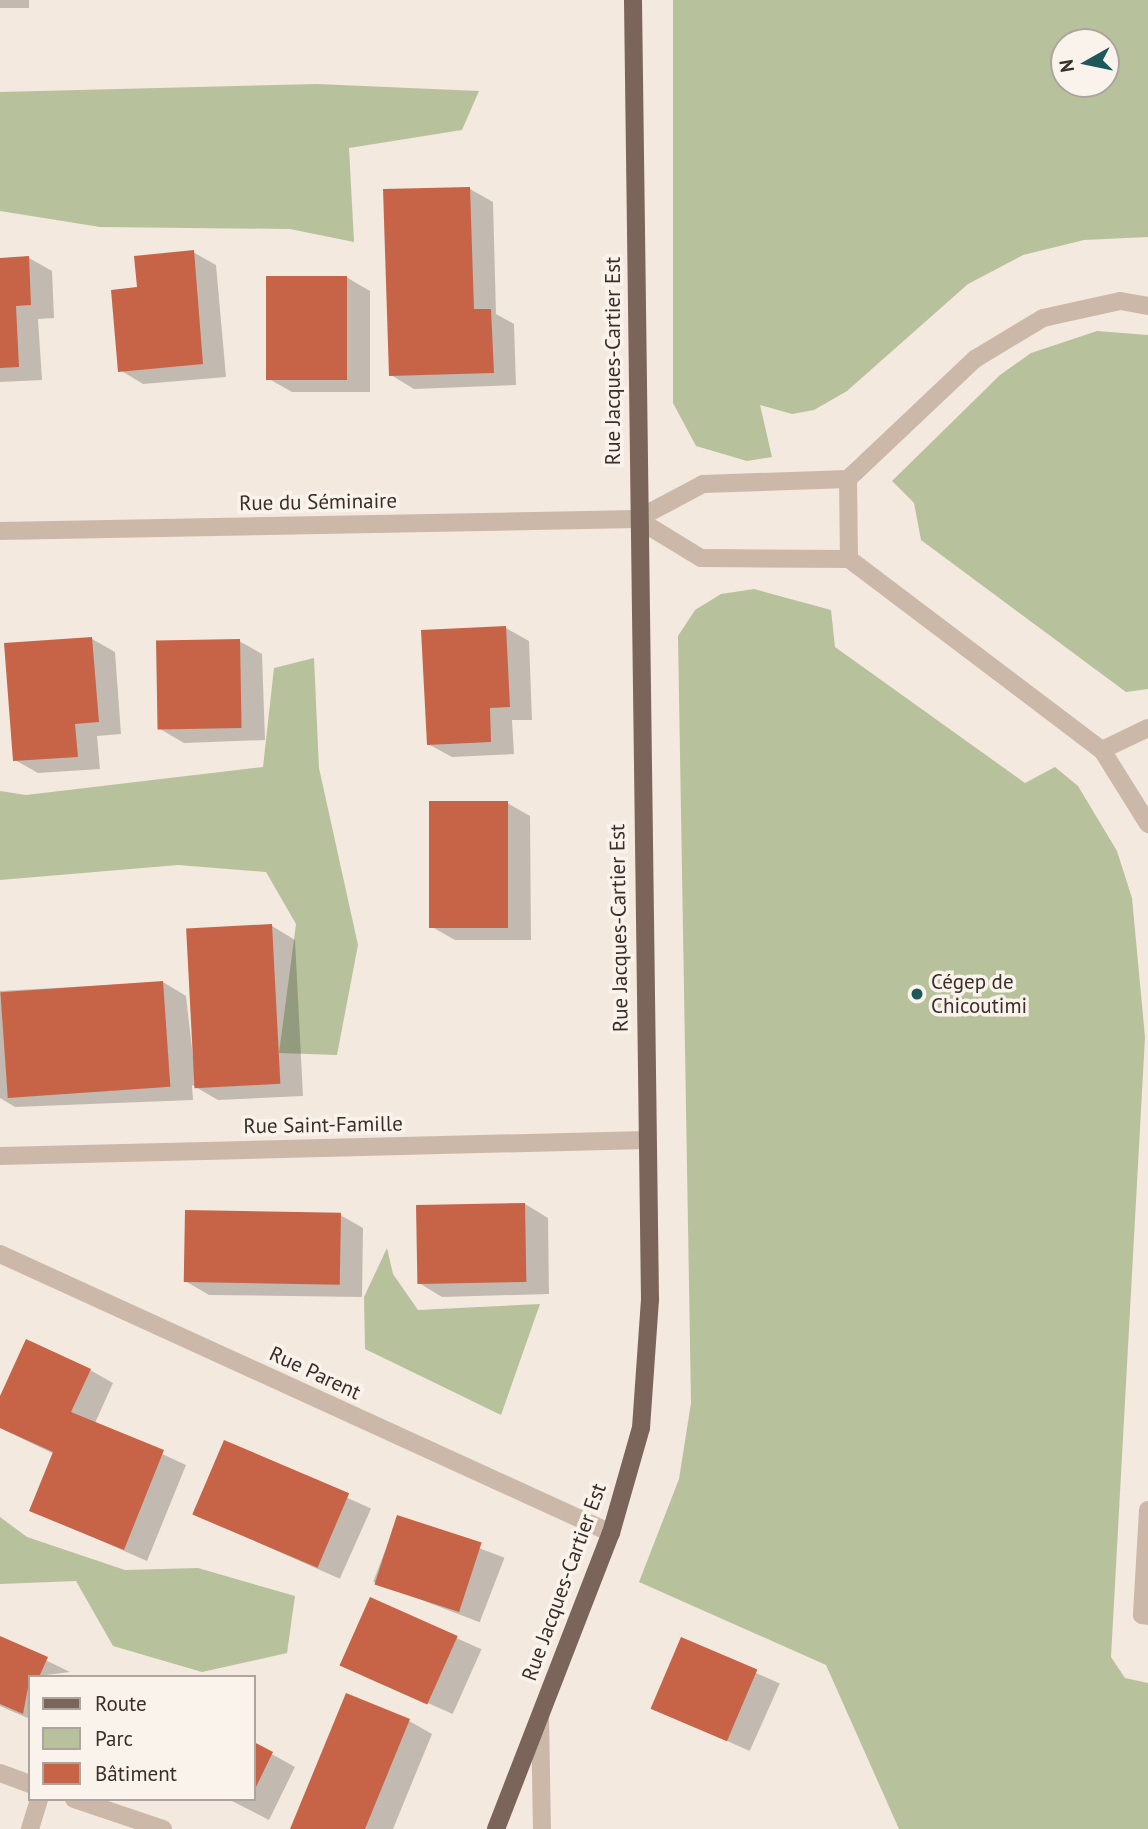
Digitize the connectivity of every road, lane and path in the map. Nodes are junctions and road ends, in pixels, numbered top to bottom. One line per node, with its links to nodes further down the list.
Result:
1 (633, 0): 4 (main road, Rue Jacques-Cartier Est)
2 (1148, 306): 3 (street)
3 (848, 479): 4 (street); 6 (street)
4 (637, 519): 5 (street, Rue du Séminaire); 6 (street); 10 (main road, Rue Jacques-Cartier Est)
5 (0, 531)
6 (849, 558): 8 (street)
7 (1148, 728): 8 (street)
8 (1102, 750): 9 (street)
9 (1148, 824)
10 (646, 1140): 11 (street, Rue Saint-Famille); 14 (main road, Rue Jacques-Cartier Est)
11 (0, 1156)
12 (0, 1254): 14 (street, Rue Parent)
13 (1148, 1510): 15 (street)
14 (611, 1533): 16 (main road, Rue Jacques-Cartier Est)
15 (1148, 1616)
16 (540, 1713): 23 (main road, Rue Jacques-Cartier Est); 24 (street)
17 (0, 1773): 18 (street)
18 (28, 1783)
19 (38, 1801): 21 (street)
20 (80, 1801): 22 (street)
21 (30, 1829)
22 (163, 1829)
23 (496, 1829)
24 (542, 1829)

